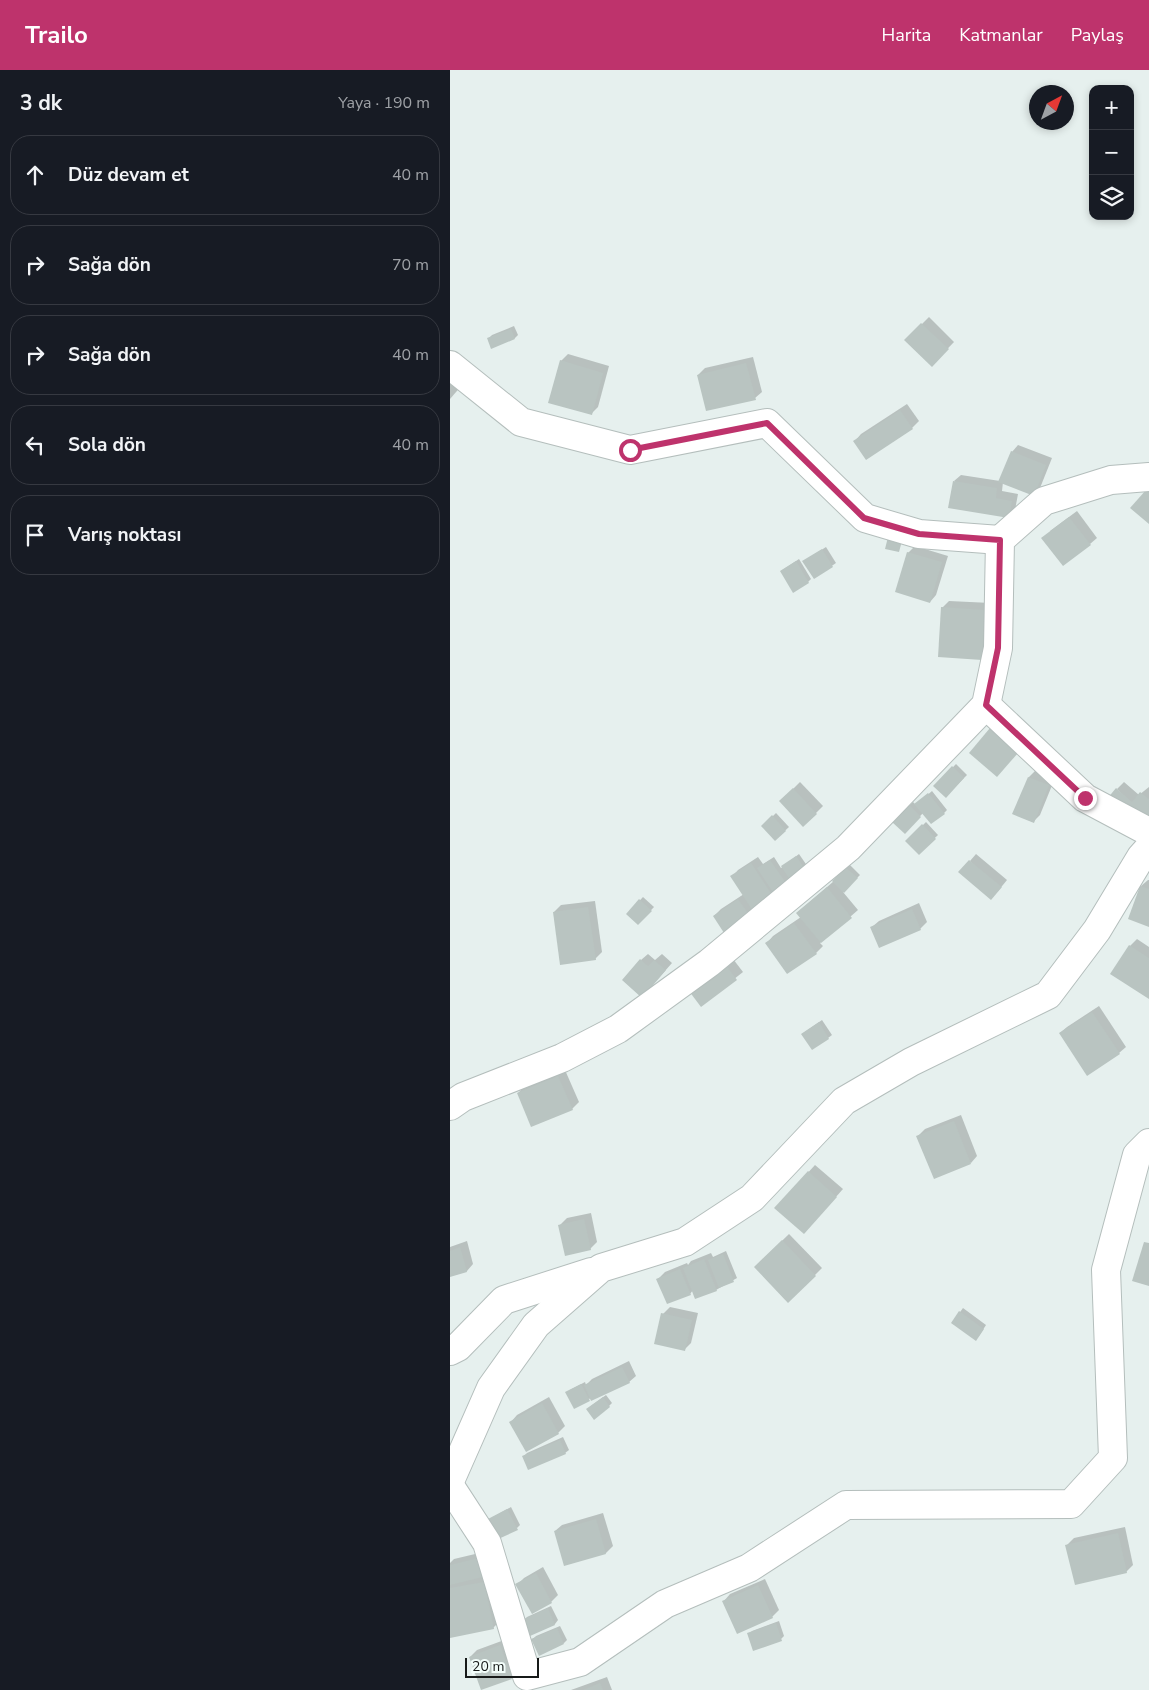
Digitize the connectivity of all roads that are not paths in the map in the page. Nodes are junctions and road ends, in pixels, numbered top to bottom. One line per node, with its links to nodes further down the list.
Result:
1 (450, 365): 3 (street)
2 (1149, 477): 3 (street)
3 (1000, 540): 4 (street)
4 (986, 705): 5 (street); 7 (street)
5 (1149, 832)
6 (1149, 848): 9 (street)
7 (454, 1097)
8 (1149, 1143): 13 (street)
9 (601, 1268): 10 (street); 11 (street)
10 (450, 1351)
11 (450, 1482)
12 (450, 1486): 13 (street)
13 (528, 1683)

